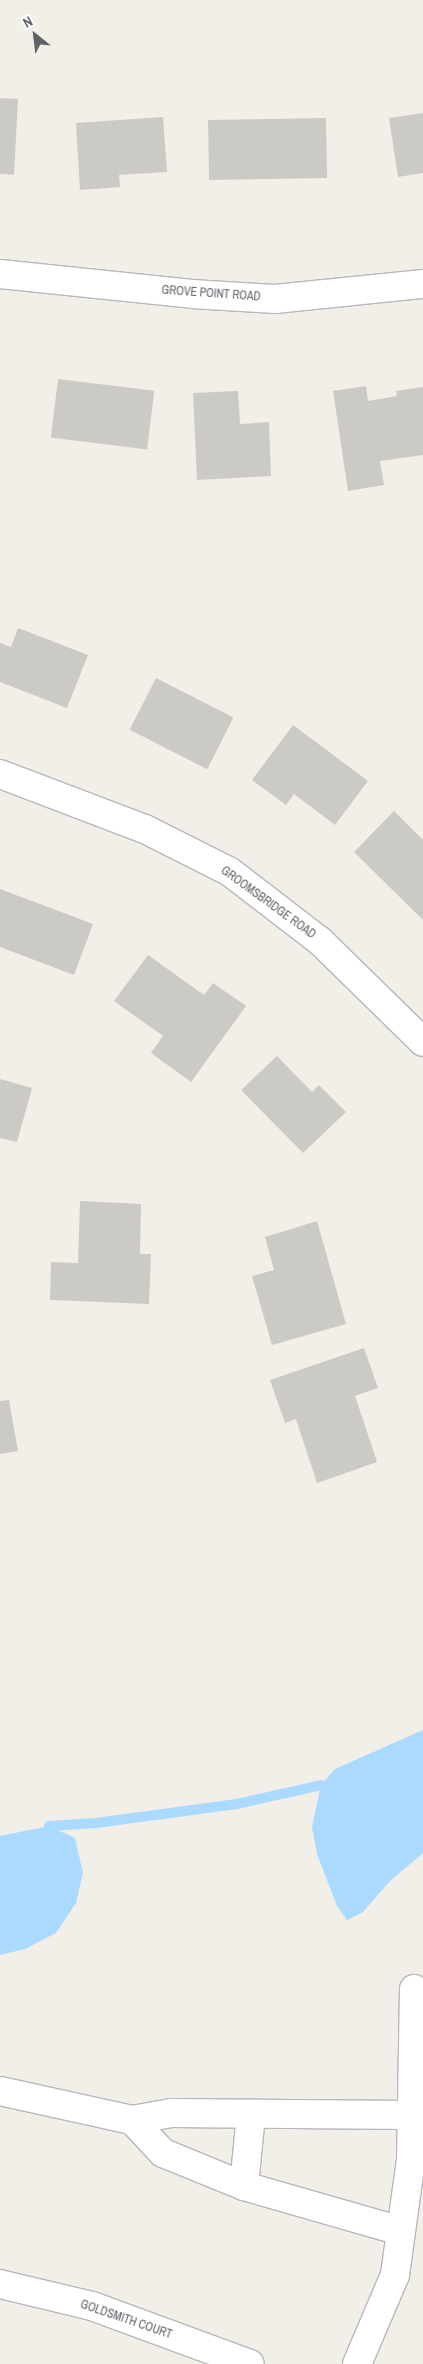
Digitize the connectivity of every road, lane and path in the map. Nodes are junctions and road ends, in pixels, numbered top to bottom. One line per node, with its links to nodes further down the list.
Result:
1 (0, 274): 2 (street, GROVE POINT ROAD)
2 (423, 284)
3 (0, 774): 4 (street, GROOMSBRIDGE ROAD)
4 (423, 1042)
5 (414, 1989): 8 (street)
6 (0, 2091): 9 (street)
7 (251, 2114): 8 (street); 9 (street); 10 (street)
8 (412, 2115): 11 (street)
9 (132, 2120): 10 (street)
10 (244, 2186): 11 (street)
11 (401, 2231): 14 (street)
12 (0, 2284): 13 (street, GOLDSMITH COURT)
13 (250, 2364)
14 (357, 2364)

